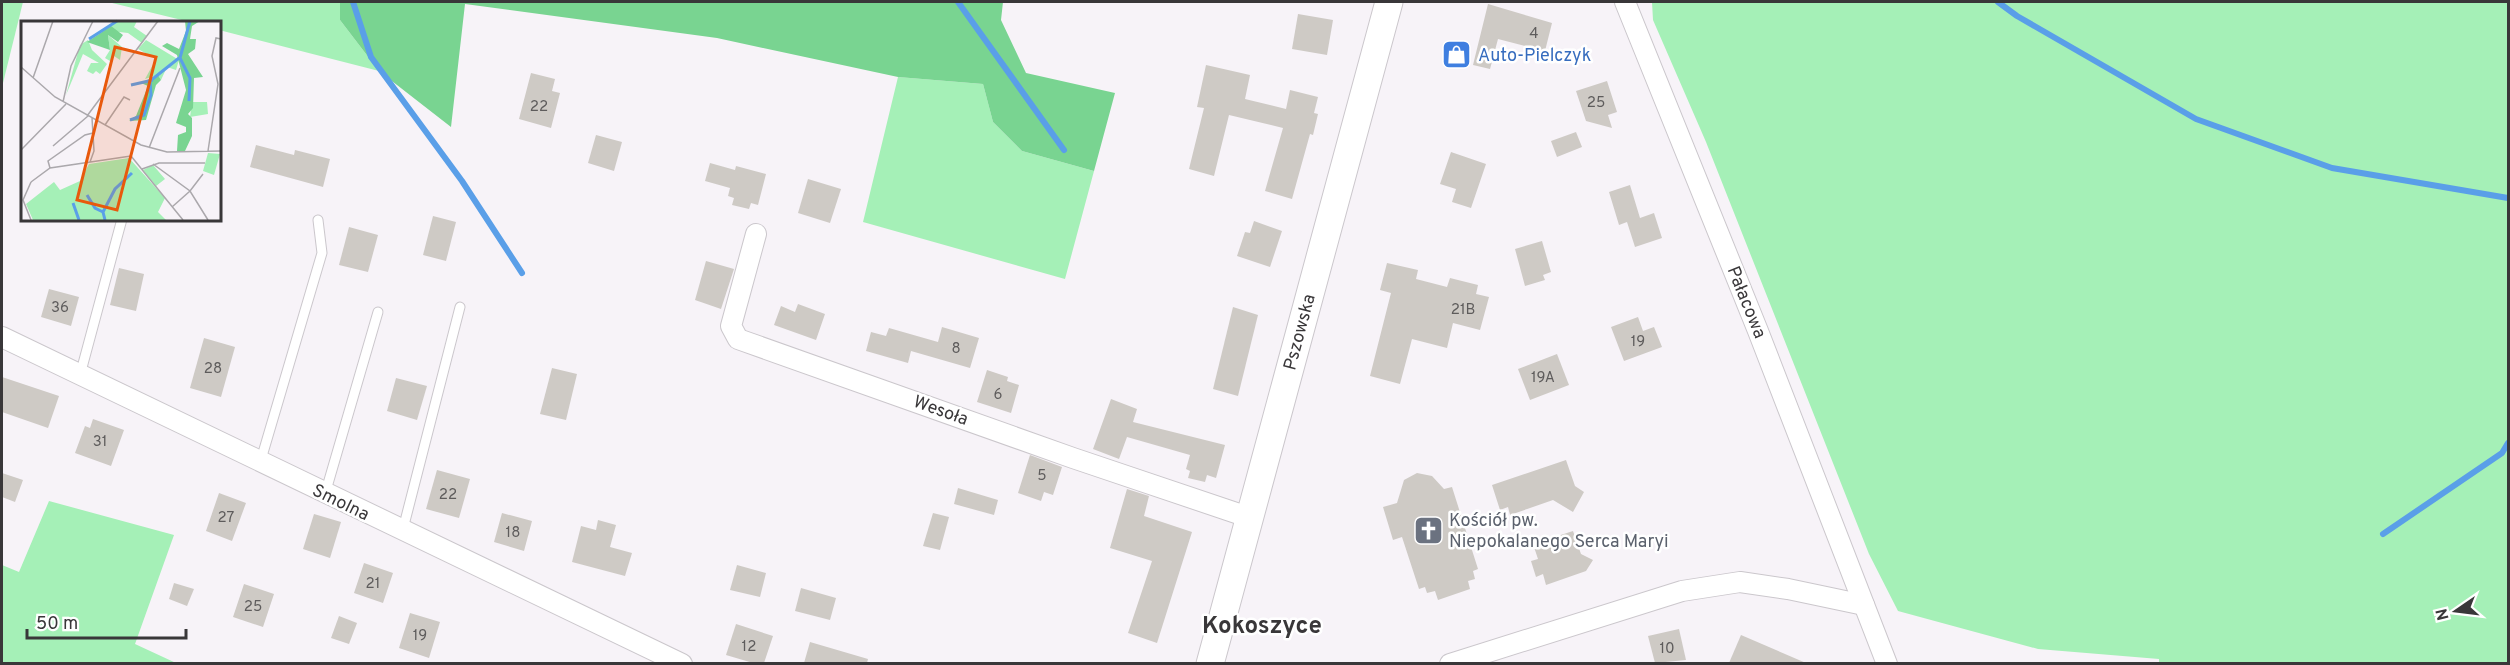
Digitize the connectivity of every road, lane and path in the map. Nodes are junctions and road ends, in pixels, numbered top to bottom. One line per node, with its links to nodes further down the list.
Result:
1 (1389, 2): 12 (main road, Pszowska)
2 (1625, 2): 14 (street, Pałacowa)
3 (122, 220): 9 (lane)
4 (318, 220): 10 (lane)
5 (756, 234): 12 (street, Wesoła)
6 (460, 307): 13 (lane)
7 (378, 312): 11 (lane)
8 (2, 337): 9 (street, Smolna)
9 (80, 375): 10 (street, Smolna)
10 (260, 463): 11 (street, Smolna)
11 (325, 494): 13 (street, Smolna)
12 (1248, 517): 16 (main road, Pszowska)
13 (402, 532): 15 (street, Smolna)
14 (1864, 605): 17 (street); 18 (street, Pałacowa)
15 (682, 663)
16 (1210, 663)
17 (1450, 663)
18 (1887, 663)

